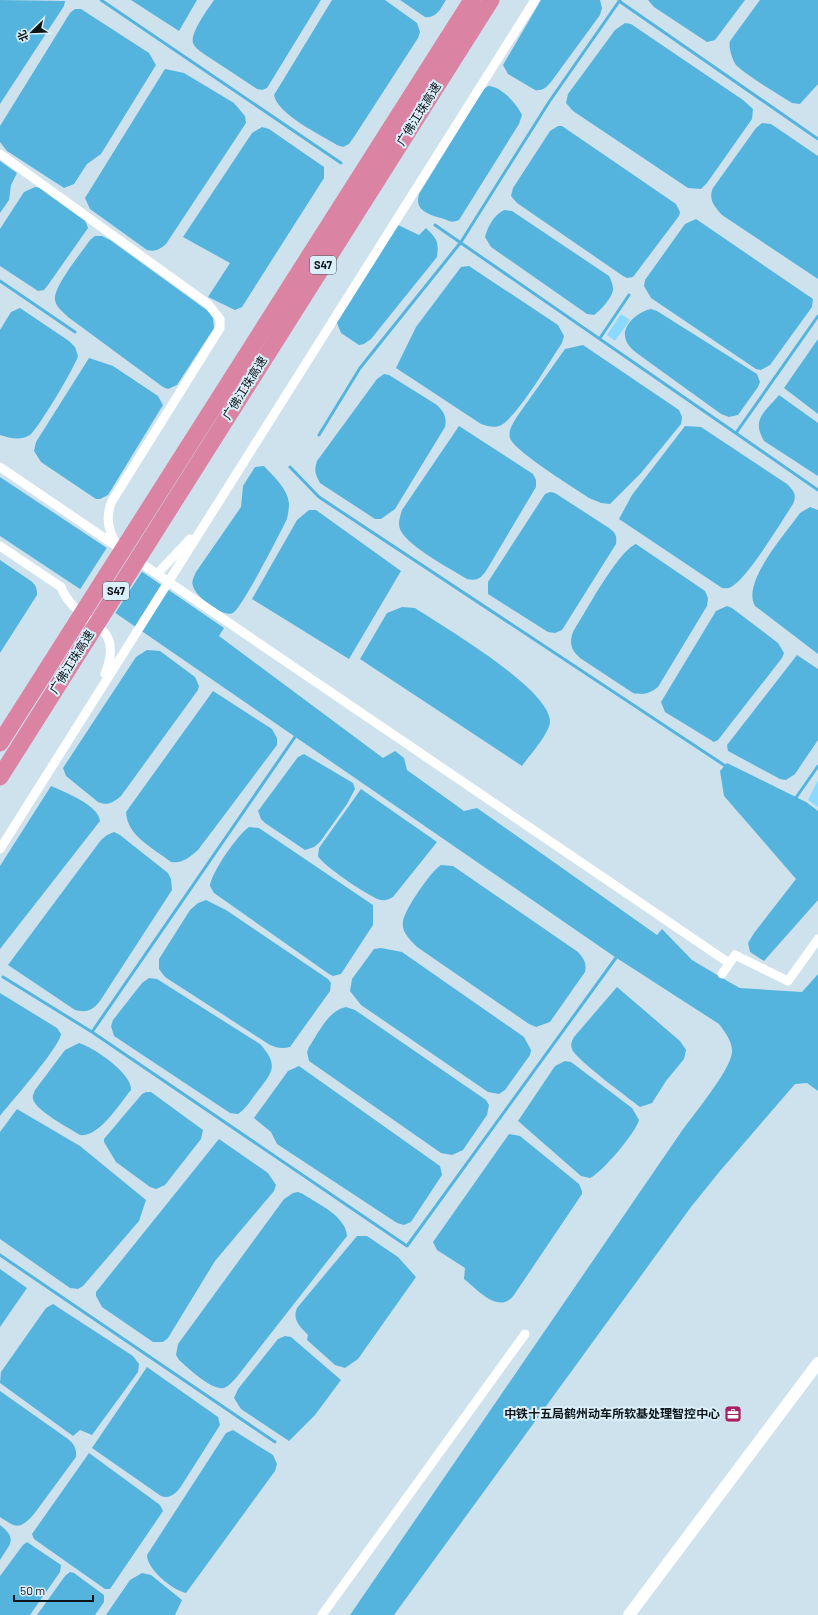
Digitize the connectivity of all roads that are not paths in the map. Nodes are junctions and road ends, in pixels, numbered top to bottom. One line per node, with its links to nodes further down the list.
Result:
1 (472, 0): 7 (highway, 广佛江珠高速 / S47)
2 (491, 0): 7 (highway, 广佛江珠高速 / S47)
3 (535, 0): 6 (street)
4 (0, 154): 9 (street)
5 (0, 467): 9 (street)
6 (206, 522): 10 (street); 12 (street)
7 (148, 526): 11 (highway, 广佛江珠高速 / S47)
8 (0, 546): 12 (street)
9 (124, 551): 10 (street)
10 (157, 574): 17 (street)
11 (71, 648): 13 (highway, 广佛江珠高速 / S47); 14 (highway, 广佛江珠高速 / S47)
12 (96, 696): 15 (street)
13 (0, 743)
14 (0, 777)
15 (0, 849)
16 (818, 940): 17 (street)
17 (729, 963): 18 (street)
18 (722, 974)
19 (525, 1334): 21 (street)
20 (818, 1363): 22 (street)
21 (322, 1615)
22 (629, 1615)

